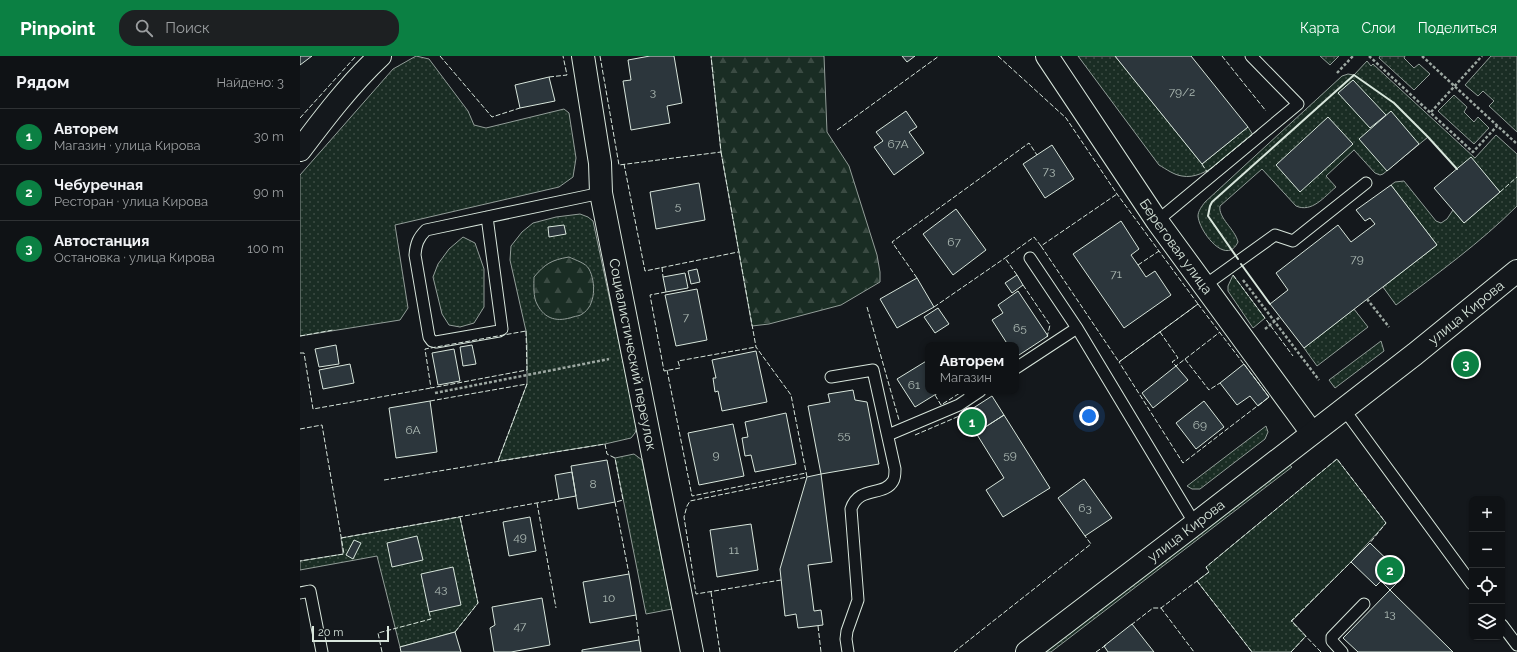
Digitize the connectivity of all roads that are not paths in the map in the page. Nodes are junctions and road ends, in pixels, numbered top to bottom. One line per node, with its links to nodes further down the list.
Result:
1 (380, 56): 5 (street)
2 (583, 56): 7 (street, Социалистический переулок)
3 (1047, 56): 9 (street, Береговая улица)
4 (1251, 56): 9 (lane)
5 (300, 150)
6 (1366, 183): 12 (lane)
7 (601, 193): 8 (lane); 27 (street, Социалистический переулок)
8 (487, 217): 8 (lane)
9 (1157, 221): 12 (street, Береговая улица)
10 (1030, 258): 13 (lane)
11 (1517, 271): 17 (street, улица Кирова)
12 (1204, 286): 18 (street, Береговая улица)
13 (1077, 328): 14 (lane); 20 (lane)
14 (1019, 366)
15 (831, 377): 19 (lane)
16 (975, 394): 19 (lane)
17 (1343, 408): 18 (street, улица Кирова); 21 (lane)
18 (1312, 433): 20 (street, улица Кирова)
19 (888, 435): 28 (lane)
20 (1195, 524): 29 (street, улица Кирова)
21 (1469, 580)
22 (300, 593): 26 (lane)
23 (1364, 604): 30 (lane)
24 (1505, 629): 25 (lane)
25 (1517, 645)
26 (322, 652)
27 (692, 652)
28 (848, 652)
29 (1027, 652)
30 (1342, 652)

